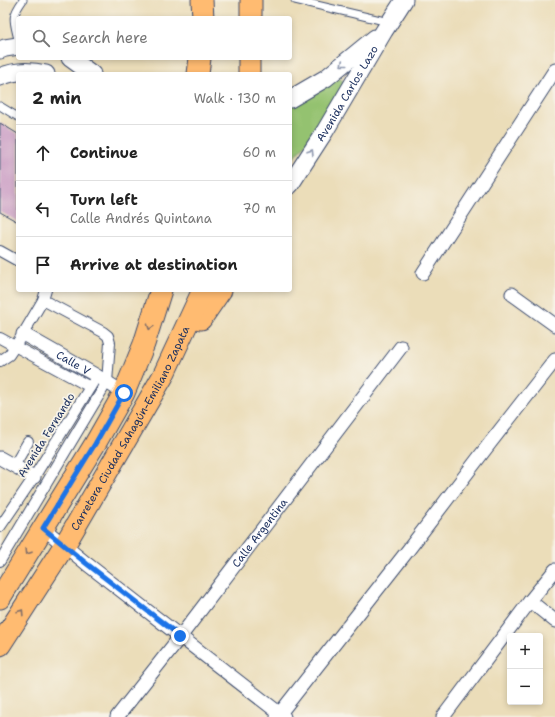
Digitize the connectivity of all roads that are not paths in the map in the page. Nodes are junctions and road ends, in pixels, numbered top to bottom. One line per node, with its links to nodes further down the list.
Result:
1 (23, 0): 9 (lane)
2 (202, 0): 6 (main road)
3 (251, 0): 7 (main road)
4 (295, 0): 8 (lane)
5 (404, 0): 8 (street, Avenida Carlos Lazo)
6 (203, 16)
7 (251, 16)
8 (387, 26): 23 (street, one-way to 23); 26 (street, Avenida Carlos Lazo, one-way to 8)
9 (16, 30)
10 (16, 46): 11 (street)
11 (0, 50)
12 (73, 60): 19 (street)
13 (200, 60): 20 (main road)
14 (249, 60): 21 (main road)
15 (555, 70): 29 (street)
16 (16, 72): 22 (street)
17 (17, 72): 18 (street)
18 (35, 72)
19 (89, 72)
20 (198, 72)
21 (249, 72)
22 (0, 77)
23 (292, 98)
24 (0, 106): 25 (lane)
25 (16, 116)
26 (292, 182)
27 (0, 251): 28 (street)
28 (16, 260)
29 (423, 273)
30 (160, 292): 43 (main road, Carretera Ciudad Sahagún-Emiliano Zapata, one-way to 43)
31 (202, 292): 38 (main road, Carretera Ciudad Sahagún-Emiliano Zapata)
32 (220, 292): 38 (main road)
33 (512, 294): 35 (street)
34 (44, 295): 36 (street); 43 (street)
35 (555, 325)
36 (23, 334): 39 (street); 43 (street, Calle V)
37 (0, 338): 39 (street)
38 (180, 341): 50 (main road, Carretera Ciudad Sahagún-Emiliano Zapata)
39 (15, 346): 42 (street); 43 (street)
40 (401, 347): 56 (street, Calle Argentina)
41 (555, 360): 58 (street)
42 (0, 361)
43 (105, 384): 47 (street, Avenida Fernando); 49 (main road, Carretera Ciudad Sahagún-Emiliano Zapata); 51 (street)
44 (28, 442): 46 (street)
45 (0, 458): 46 (street)
46 (14, 466): 47 (street)
47 (34, 477): 48 (street, Avenida Fernando)
48 (0, 527)
49 (43, 528): 50 (street); 53 (main road, Carretera Ciudad Sahagún-Emiliano Zapata, one-way to 53)
50 (64, 546): 56 (street); 57 (main road, Carretera Ciudad Sahagún-Emiliano Zapata, one-way to 50)
51 (0, 561)
52 (555, 570): 54 (street)
53 (0, 598)
54 (530, 601): 55 (street); 60 (street)
55 (555, 621)
56 (180, 636): 58 (street); 59 (street, Calle Argentina)
57 (0, 645)
58 (280, 716)
59 (116, 717)
60 (443, 717)

